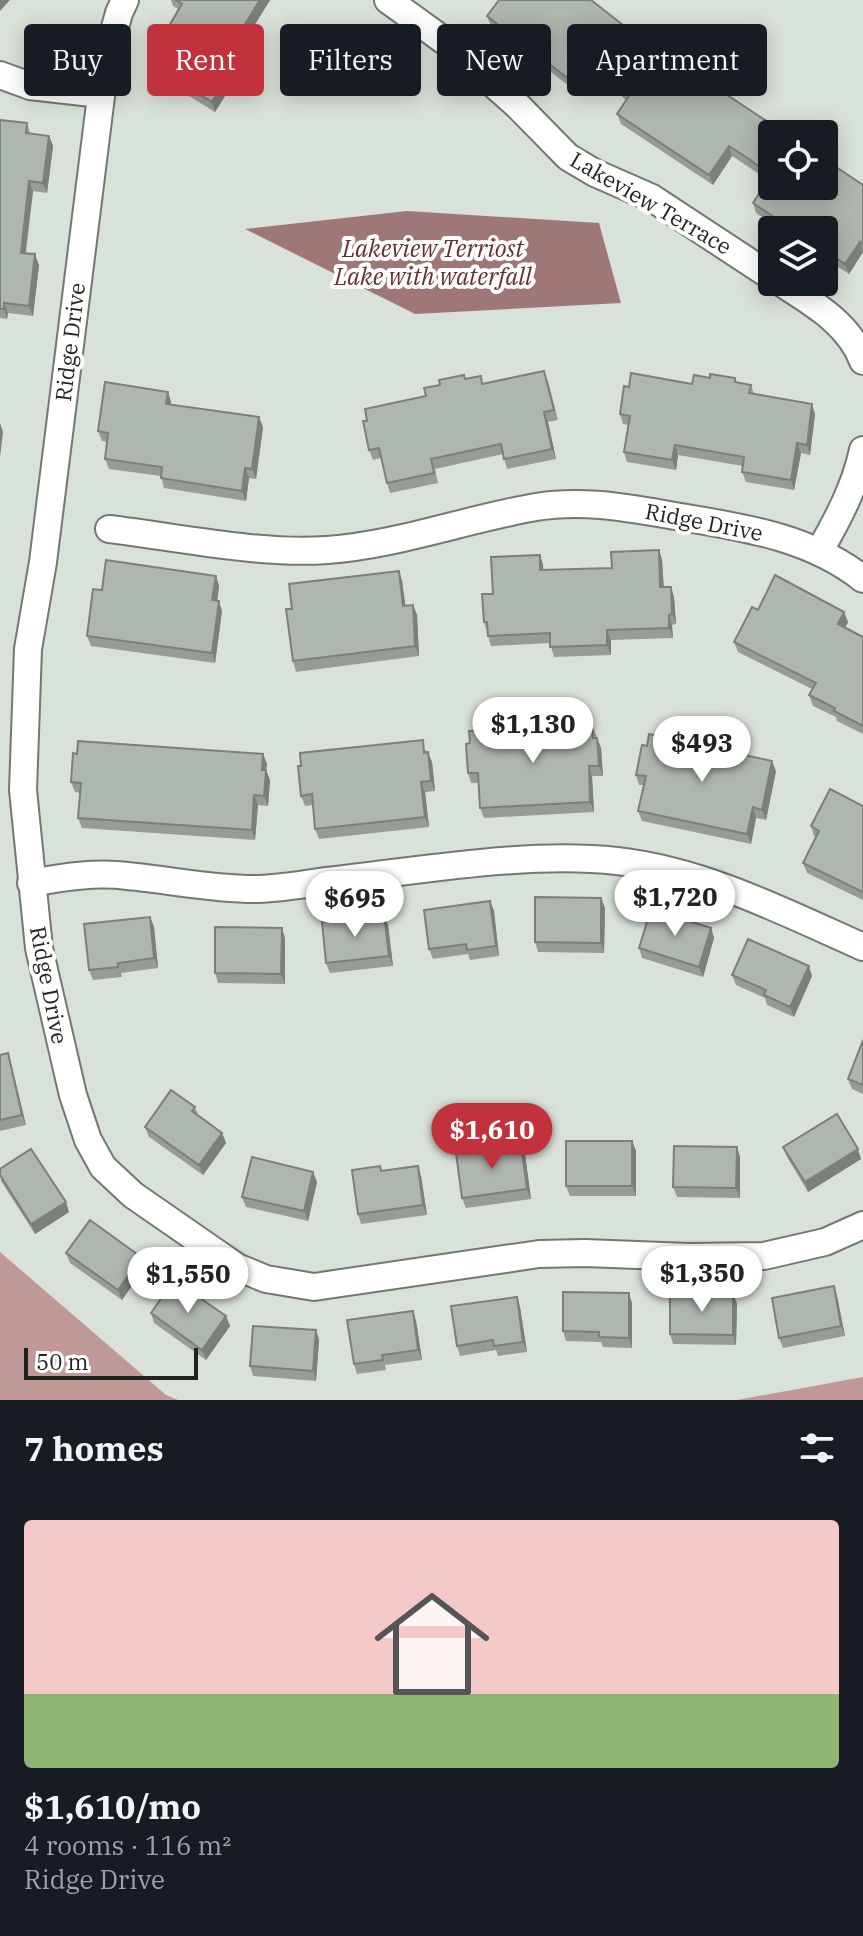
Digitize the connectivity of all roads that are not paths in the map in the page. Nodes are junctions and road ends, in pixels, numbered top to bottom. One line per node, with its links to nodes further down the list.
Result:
1 (125, 0): 3 (street, Ridge Drive)
2 (388, 0): 7 (street, Lakeview Terrace)
3 (116, 24)
4 (0, 75): 5 (street)
5 (24, 84)
6 (101, 96): 14 (street, Ridge Drive)
7 (758, 268)
8 (800, 296): 9 (street)
9 (863, 361)
10 (863, 450): 12 (street)
11 (109, 529): 12 (street, Ridge Drive)
12 (819, 552): 13 (street, Ridge Drive)
13 (863, 579)
14 (31, 883): 15 (street); 16 (street, Ridge Drive)
15 (863, 947)
16 (863, 1225)

